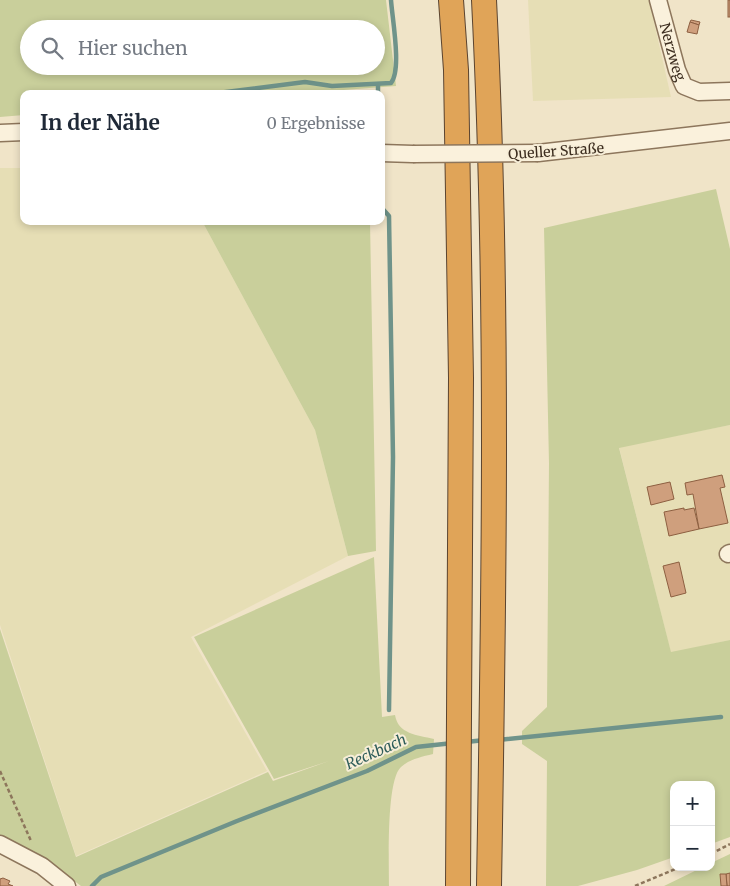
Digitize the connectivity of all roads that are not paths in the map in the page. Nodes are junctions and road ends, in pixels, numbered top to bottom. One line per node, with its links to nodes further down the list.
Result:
1 (451, 0): 11 (highway)
2 (484, 0): 12 (highway)
3 (658, 0): 4 (street, Nerzweg)
4 (730, 91)
5 (730, 131): 8 (street, Queller Straße, bridge)
6 (20, 132): 7 (street)
7 (0, 133)
8 (385, 153)
9 (0, 844): 10 (street)
10 (67, 886)
11 (458, 886)
12 (489, 886)

